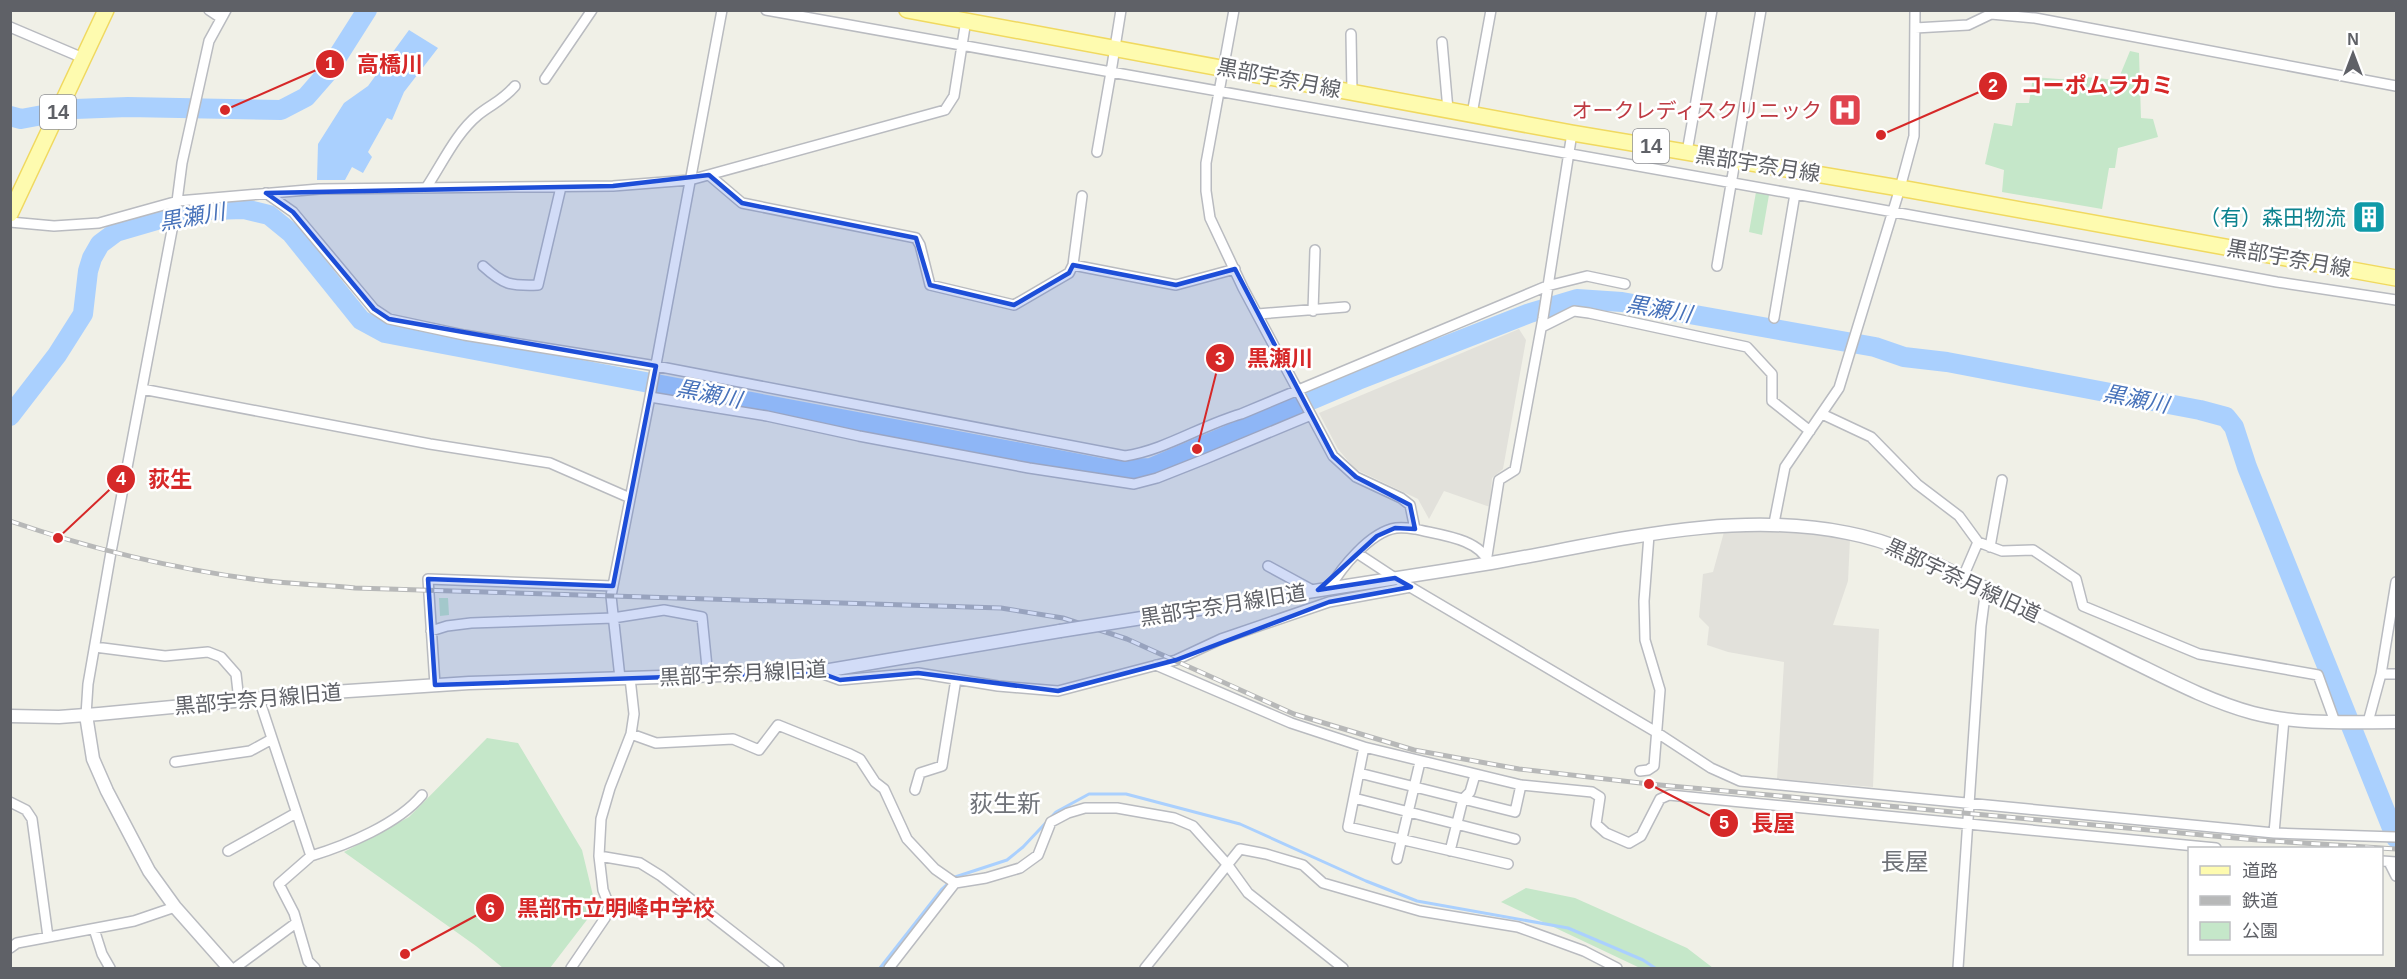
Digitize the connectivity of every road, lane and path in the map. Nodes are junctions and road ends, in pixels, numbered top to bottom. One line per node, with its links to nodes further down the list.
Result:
1 (106, 10): 21 (main road, 14)
2 (209, 10): 13 (street)
3 (592, 10): 24 (street)
4 (722, 10): 37 (street)
5 (766, 10): 19 (street)
6 (907, 10): 14 (main road, 黒部宇奈月線 / 14)
7 (1121, 10): 20 (street)
8 (1234, 10): 22 (street)
9 (1491, 10): 30 (street)
10 (1712, 10): 33 (street)
11 (1761, 10): 35 (street)
12 (1916, 10): 16 (street)
13 (224, 14): 45 (street)
14 (966, 20): 19 (street); 20 (main road, 黒部宇奈月線 / 14)
15 (10, 27): 21 (street)
16 (1915, 28): 26 (street); 41 (street)
17 (1351, 34): 28 (street)
18 (1442, 42): 29 (street)
19 (962, 45): 23 (street); 36 (street)
20 (1114, 49): 22 (main road, 黒部宇奈月線 / 14); 23 (street)
21 (83, 58): 47 (main road, 14)
22 (1224, 68): 27 (street); 28 (main road, 黒部宇奈月線 / 14)
23 (1111, 72): 27 (street); 32 (street)
24 (545, 79)
25 (515, 86): 40 (street)
26 (2397, 86)
27 (1219, 91): 34 (street); 53 (street)
28 (1352, 92): 29 (main road, 黒部宇奈月線 / 14)
29 (1448, 110): 30 (main road, 黒部宇奈月線 / 14)
30 (1472, 114): 31 (main road, 黒部宇奈月線 / 14)
31 (1572, 133): 33 (main road, 黒部宇奈月線 / 14); 34 (street)
32 (1097, 152)
33 (1687, 152): 35 (main road, 黒部宇奈月線 / 14)
34 (1568, 153): 38 (street); 56 (street)
35 (1736, 160): 38 (street); 41 (main road, 黒部宇奈月線 / 14)
36 (709, 174): 37 (street); 50 (street)
37 (690, 180): 39 (street); 63 (street)
38 (1732, 183): 43 (street); 52 (street)
39 (561, 187): 40 (street); 51 (street)
40 (426, 188): 42 (street)
41 (1900, 188): 46 (street); 54 (main road, 黒部宇奈月線 / 14)
42 (266, 193): 45 (street); 63 (street)
43 (1795, 194): 46 (street); 61 (street)
44 (1082, 196): 50 (street)
45 (177, 205): 48 (street); 64 (street)
46 (1893, 211): 57 (street); 68 (street)
47 (10, 214)
48 (10, 222)
49 (1315, 250): 59 (street)
50 (1073, 265): 53 (street)
51 (483, 266)
52 (1717, 266)
53 (1234, 269): 60 (street)
54 (2397, 278)
55 (1625, 284): 56 (street)
56 (1546, 290): 62 (street); 65 (street)
57 (2397, 300)
58 (1346, 307): 59 (street)
59 (1313, 311): 60 (street)
60 (1258, 314): 65 (street)
61 (1774, 318)
62 (1543, 322): 69 (street); 78 (street)
63 (656, 368): 65 (street); 66 (street)
64 (142, 389): 71 (street); 90 (street)
65 (1299, 392): 67 (street)
66 (650, 399): 67 (street); 71 (street)
67 (1310, 413): 73 (street)
68 (1822, 414): 69 (street); 75 (street)
69 (1810, 431): 72 (street)
70 (2002, 480): 76 (street)
71 (630, 498): 83 (street)
72 (1774, 524): 74 (street, 黒部宇奈月線旧道); 80 (street, 黒部宇奈月線旧道)
73 (1415, 529): 77 (street); 78 (street)
74 (1649, 536): 78 (street, 黒部宇奈月線旧道); 107 (street)
75 (1978, 542): 76 (street); 80 (street)
76 (1990, 547): 104 (street)
77 (1357, 553): 81 (street); 86 (street)
78 (1488, 560): 81 (street, 黒部宇奈月線旧道)
79 (1268, 566): 87 (street)
80 (1964, 577): 85 (street, 黒部宇奈月線旧道)
81 (1395, 578): 84 (street); 86 (street, 黒部宇奈月線旧道)
82 (2397, 582): 94 (street)
83 (613, 586): 88 (street); 89 (street)
84 (1411, 587): 91 (street); 107 (street)
85 (1986, 588): 103 (street, 黒部宇奈月線旧道); 122 (street)
86 (1329, 589): 87 (street, 黒部宇奈月線旧道)
87 (1314, 591): 92 (street, 黒部宇奈月線旧道, bridge)
88 (613, 618): 89 (street); 95 (street); 96 (street)
89 (431, 631): 98 (street)
90 (95, 647): 100 (street); 101 (street)
91 (1156, 665): 97 (street); 110 (street)
92 (818, 672): 95 (street, 黒部宇奈月線旧道); 97 (street)
93 (2397, 674): 94 (street)
94 (2381, 675): 105 (street)
95 (708, 677): 96 (street, 黒部宇奈月線旧道)
96 (625, 678): 98 (street, 黒部宇奈月線旧道); 108 (street)
97 (956, 679): 118 (street)
98 (435, 685): 99 (street, 黒部宇奈月線旧道)
99 (260, 699): 100 (street, 黒部宇奈月線旧道); 109 (street)
100 (239, 701): 101 (street, 黒部宇奈月線旧道)
101 (86, 715): 102 (street, 黒部宇奈月線旧道); 143 (street)
102 (10, 716)
103 (2284, 719): 104 (street, 黒部宇奈月線旧道); 128 (street)
104 (2335, 722): 105 (street, 黒部宇奈月線旧道)
105 (2368, 722): 106 (street, 黒部宇奈月線旧道)
106 (2397, 722)
107 (1656, 732): 113 (street); 122 (street)
108 (631, 734): 136 (street); 142 (street)
109 (272, 739): 111 (street); 125 (street)
110 (1364, 747): 112 (street); 114 (street)
111 (175, 762)
112 (1420, 762): 115 (street); 117 (street)
113 (1640, 771)
114 (1359, 773): 117 (street); 120 (street)
115 (1475, 775): 116 (street); 121 (street)
116 (1521, 785): 121 (street); 126 (street)
117 (1415, 787): 121 (street); 124 (street)
118 (915, 790)
119 (422, 795): 135 (street)
120 (1354, 798): 124 (street); 131 (street)
121 (1463, 799): 127 (street)
122 (1969, 801): 126 (street); 128 (street)
123 (10, 802): 146 (street)
124 (1409, 812): 127 (street); 131 (street)
125 (296, 813): 133 (street); 135 (street)
126 (1969, 824): 132 (street); 158 (street)
127 (1456, 825): 130 (street); 134 (street)
128 (2274, 832): 129 (street)
129 (2397, 837)
130 (1515, 839)
131 (1402, 840): 134 (street); 137 (street)
132 (2196, 847)
133 (228, 851)
134 (1450, 851): 140 (street)
135 (311, 856): 144 (street)
136 (598, 856): 152 (street); 153 (street)
137 (1397, 860)
138 (2391, 862): 141 (street)
139 (1227, 864): 142 (street); 155 (street); 156 (street); 157 (street)
140 (1508, 864)
141 (2397, 876)
142 (955, 883): 154 (street)
143 (175, 907): 145 (street); 149 (street)
144 (296, 923): 150 (street); 151 (street)
145 (94, 928): 146 (street); 148 (street)
146 (48, 937): 147 (street)
147 (10, 948)
148 (110, 969)
149 (229, 969)
150 (235, 969)
151 (315, 969)
152 (571, 969)
153 (779, 969)
154 (889, 969)
155 (1144, 969)
156 (1343, 969)
157 (1617, 969)
158 (1958, 969)

